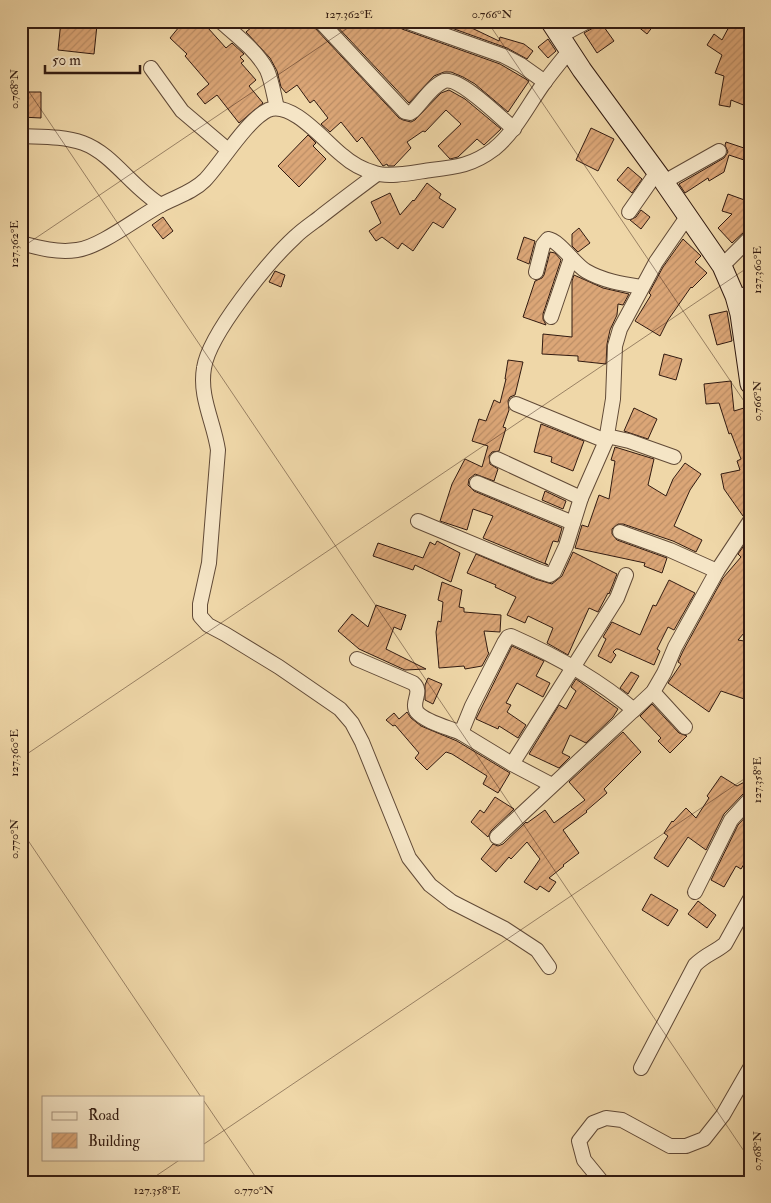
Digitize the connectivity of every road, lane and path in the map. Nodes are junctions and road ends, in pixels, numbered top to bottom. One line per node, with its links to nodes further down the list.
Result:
1 (220, 21): 8 (street)
2 (320, 21): 9 (street)
3 (405, 21): 7 (street)
4 (588, 21): 5 (street)
5 (560, 36): 7 (street); 14 (street)
6 (151, 68): 11 (street)
7 (544, 82): 9 (street)
8 (277, 108): 11 (street); 13 (street)
9 (514, 129): 13 (street)
10 (21, 136): 15 (street)
11 (228, 150): 15 (street)
12 (719, 151): 14 (street)
13 (377, 174): 52 (street)
14 (660, 177): 16 (street); 17 (street)
15 (161, 205): 19 (street)
16 (629, 212)
17 (687, 217): 21 (street); 23 (street)
18 (750, 238): 21 (street)
19 (21, 243)
20 (571, 258): 22 (street); 23 (street); 25 (street)
21 (722, 266): 24 (street)
22 (536, 272)
23 (642, 287): 29 (street)
24 (742, 295): 26 (street)
25 (551, 317)
26 (748, 359): 27 (street)
27 (750, 384)
28 (516, 404): 29 (street)
29 (606, 439): 30 (street); 33 (street)
30 (674, 457)
31 (498, 459): 33 (street)
32 (477, 483): 36 (street)
33 (581, 498): 36 (street)
34 (418, 521): 36 (street)
35 (750, 522): 38 (street)
36 (573, 523)
37 (620, 532): 38 (street)
38 (716, 571): 42 (street)
39 (626, 575): 41 (street)
40 (357, 659): 45 (street)
41 (572, 668): 43 (street); 45 (street); 46 (street)
42 (653, 692): 43 (street); 44 (street)
43 (634, 710): 47 (street)
44 (685, 727)
45 (461, 733): 46 (street)
46 (512, 764): 47 (street)
47 (552, 785): 49 (street)
48 (750, 799): 50 (street)
49 (497, 837)
50 (695, 892)
51 (750, 899): 53 (street)
52 (549, 967)
53 (642, 1068)
54 (750, 1068): 55 (street)
55 (602, 1182)

